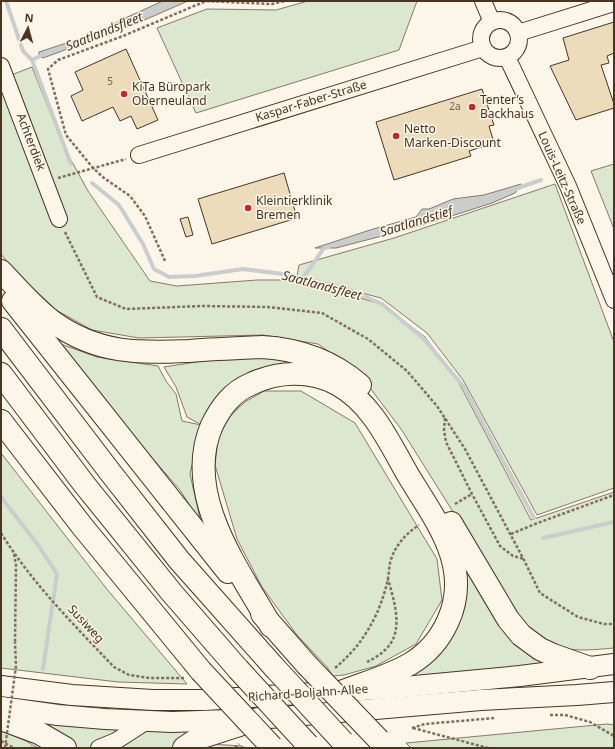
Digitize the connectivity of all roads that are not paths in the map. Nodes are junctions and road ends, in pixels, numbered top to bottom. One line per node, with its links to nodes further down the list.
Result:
1 (483, 1): 3 (street)
2 (614, 3): 4 (street)
3 (492, 22): 4 (street); 5 (street)
4 (518, 33): 6 (street)
5 (483, 48): 6 (street); 8 (street, Kaspar-Faber-Straße)
6 (507, 57): 12 (street, Louis-Leitz-Straße)
7 (1, 66): 9 (street, Achterdiek)
8 (140, 155)
9 (59, 219)
10 (1, 272): 18 (highway)
11 (1, 286): 16 (highway)
12 (614, 300)
13 (1, 329): 27 (highway, bridge)
14 (1, 374): 28 (highway, bridge)
15 (1, 421): 32 (highway, bridge)
16 (271, 626): 19 (highway); 26 (highway, bridge)
17 (614, 664): 18 (main road, Richard-Boljahn-Allee)
18 (590, 668): 19 (main road, Richard-Boljahn-Allee)
19 (339, 682): 20 (main road, Richard-Boljahn-Allee)
20 (1, 686)
21 (614, 692): 24 (main road, Richard-Boljahn-Allee)
22 (1, 707): 25 (main road, Richard-Boljahn-Allee)
23 (1, 719): 29 (highway)
24 (258, 719): 25 (main road, Richard-Boljahn-Allee); 31 (highway)
25 (147, 721): 30 (street)
26 (383, 744)
27 (346, 745)
28 (310, 747)
29 (65, 748)
30 (99, 748)
31 (184, 748)
32 (272, 748)

